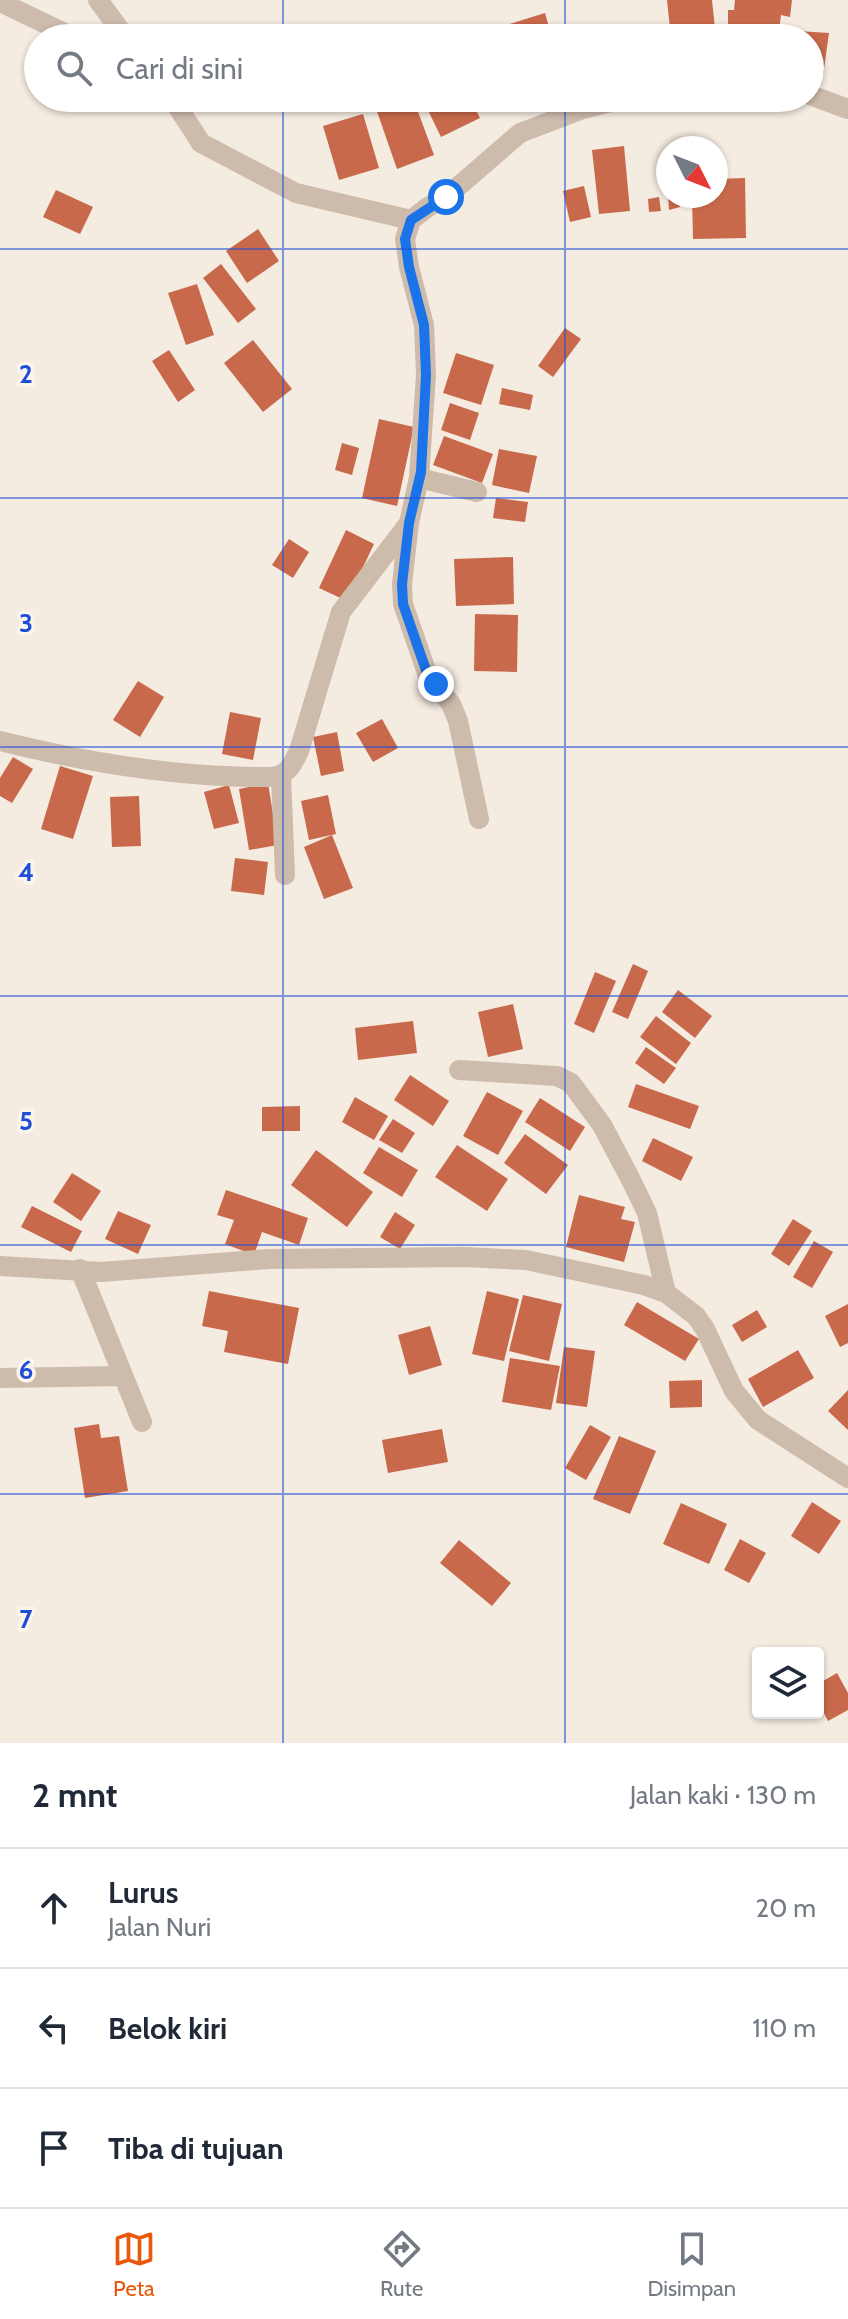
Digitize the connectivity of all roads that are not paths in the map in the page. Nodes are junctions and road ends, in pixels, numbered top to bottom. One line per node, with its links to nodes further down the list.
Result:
1 (98, 0): 4 (street)
2 (0, 2): 3 (street)
3 (46, 24)
4 (116, 24)
5 (824, 100): 6 (street)
6 (848, 109)
7 (181, 112): 9 (street)
8 (575, 112): 9 (street)
9 (411, 220): 10 (street)
10 (419, 478): 11 (street); 12 (street)
11 (477, 492)
12 (409, 523): 14 (street); 15 (street)
13 (0, 741): 14 (street)
14 (281, 775): 16 (street)
15 (479, 819)
16 (285, 875)
17 (459, 1070): 20 (street)
18 (0, 1266): 19 (street)
19 (80, 1269): 20 (street); 21 (street)
20 (666, 1293): 24 (street)
21 (123, 1376): 22 (street); 23 (street)
22 (0, 1378)
23 (142, 1422)
24 (848, 1478)

